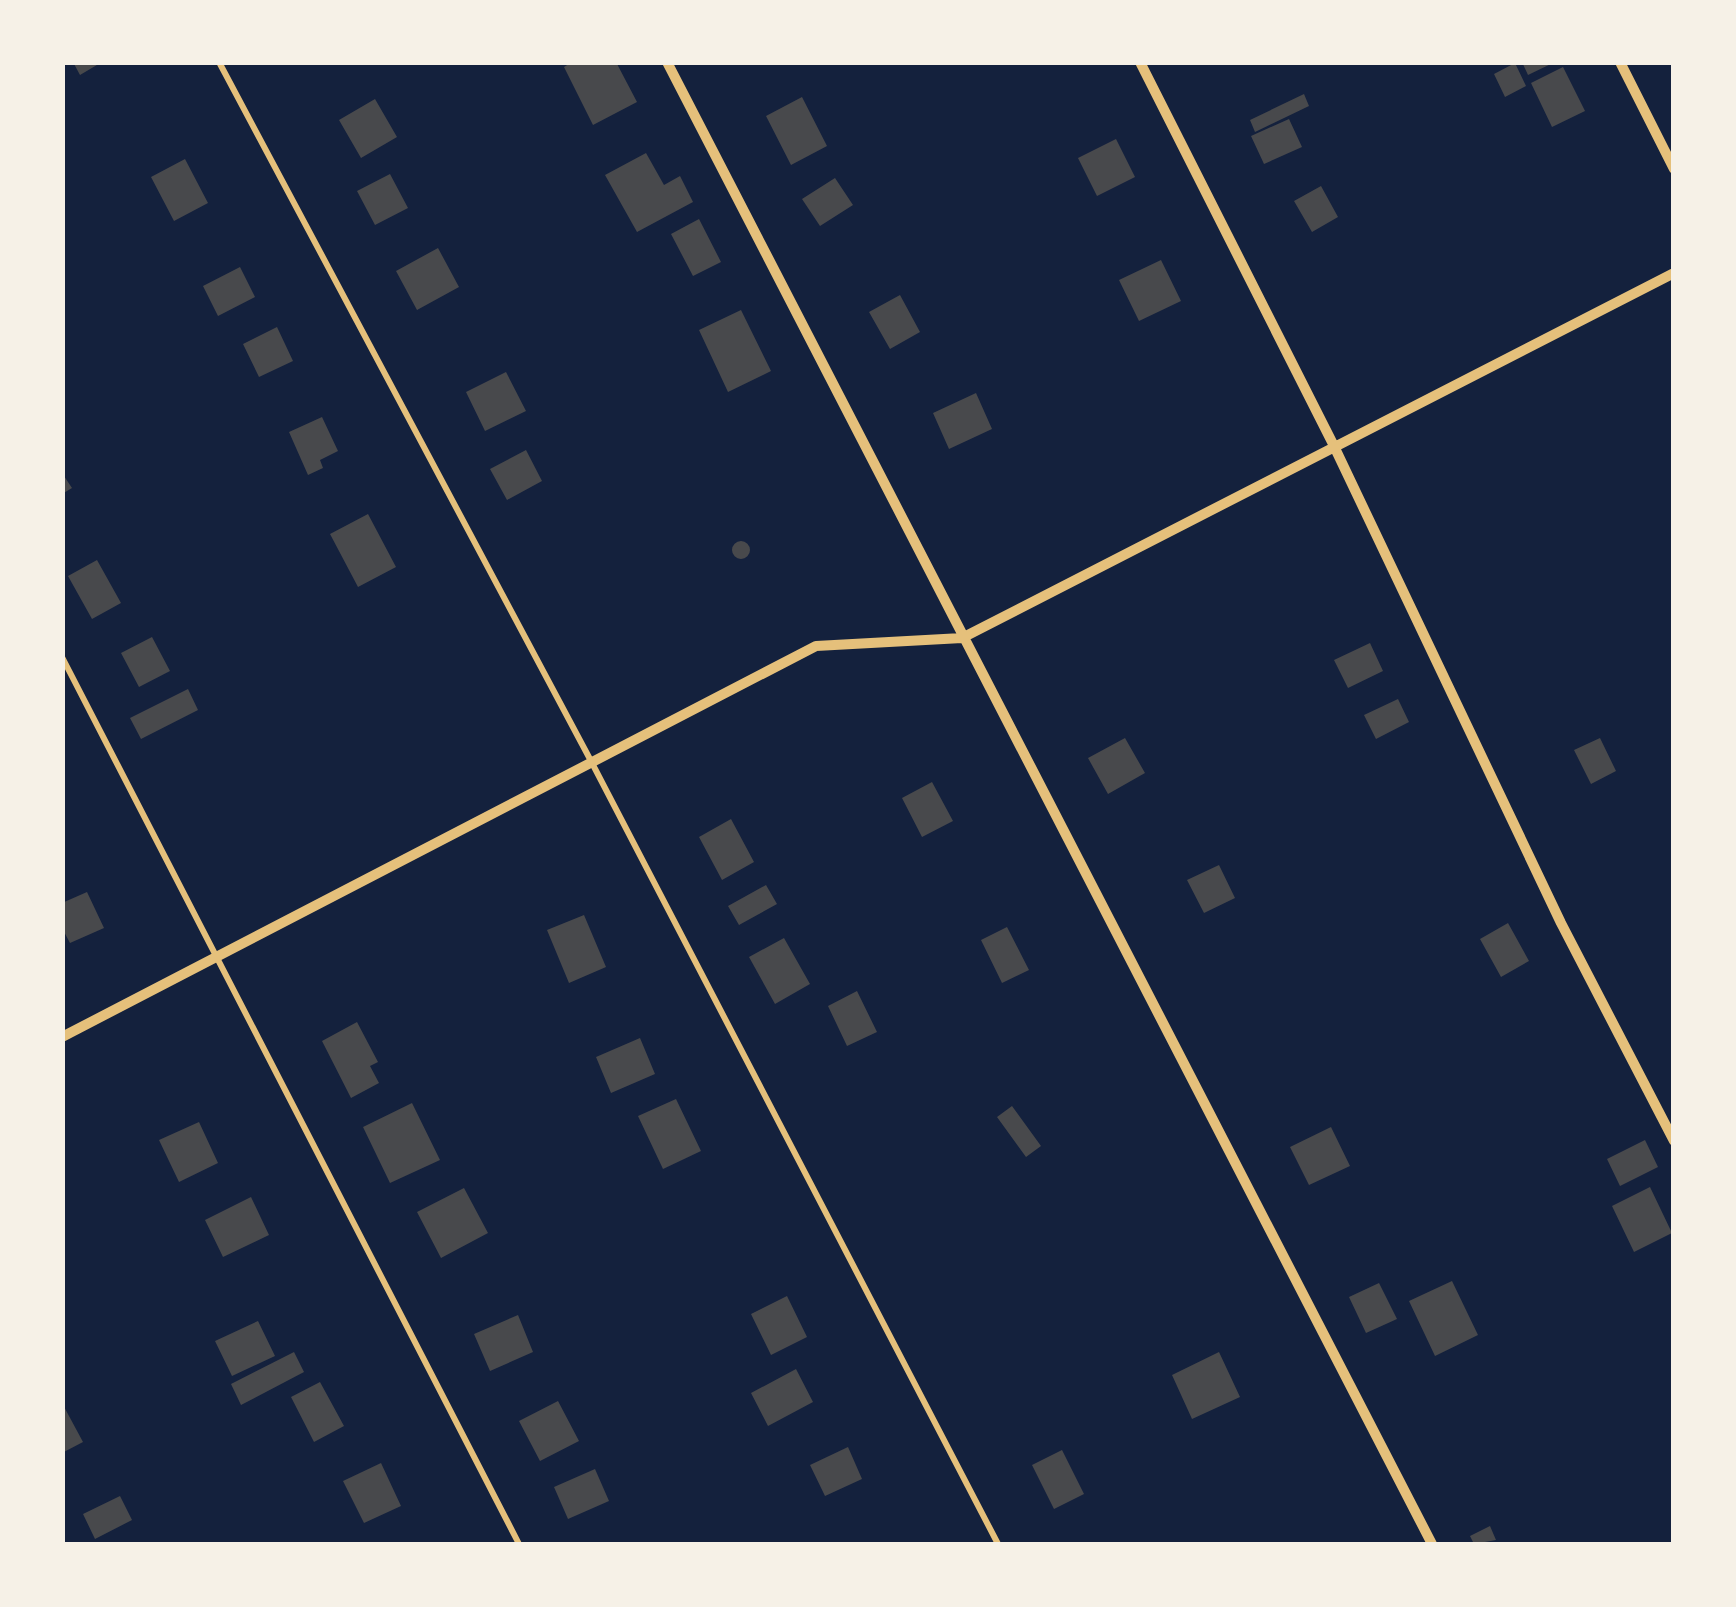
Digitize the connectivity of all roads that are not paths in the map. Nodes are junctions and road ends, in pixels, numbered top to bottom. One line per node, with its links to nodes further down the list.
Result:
1 (219, 62): 10 (lane)
2 (667, 62): 8 (street)
3 (1140, 62): 7 (street)
4 (1620, 62): 5 (street)
5 (1674, 169)
6 (1674, 273): 7 (street)
7 (1333, 444): 8 (street); 13 (street)
8 (962, 638): 10 (street); 16 (street)
9 (62, 658): 11 (lane)
10 (590, 761): 11 (street); 15 (lane)
11 (220, 956): 12 (street); 14 (lane)
12 (62, 1037)
13 (1674, 1141)
14 (519, 1544)
15 (998, 1544)
16 (1432, 1544)

